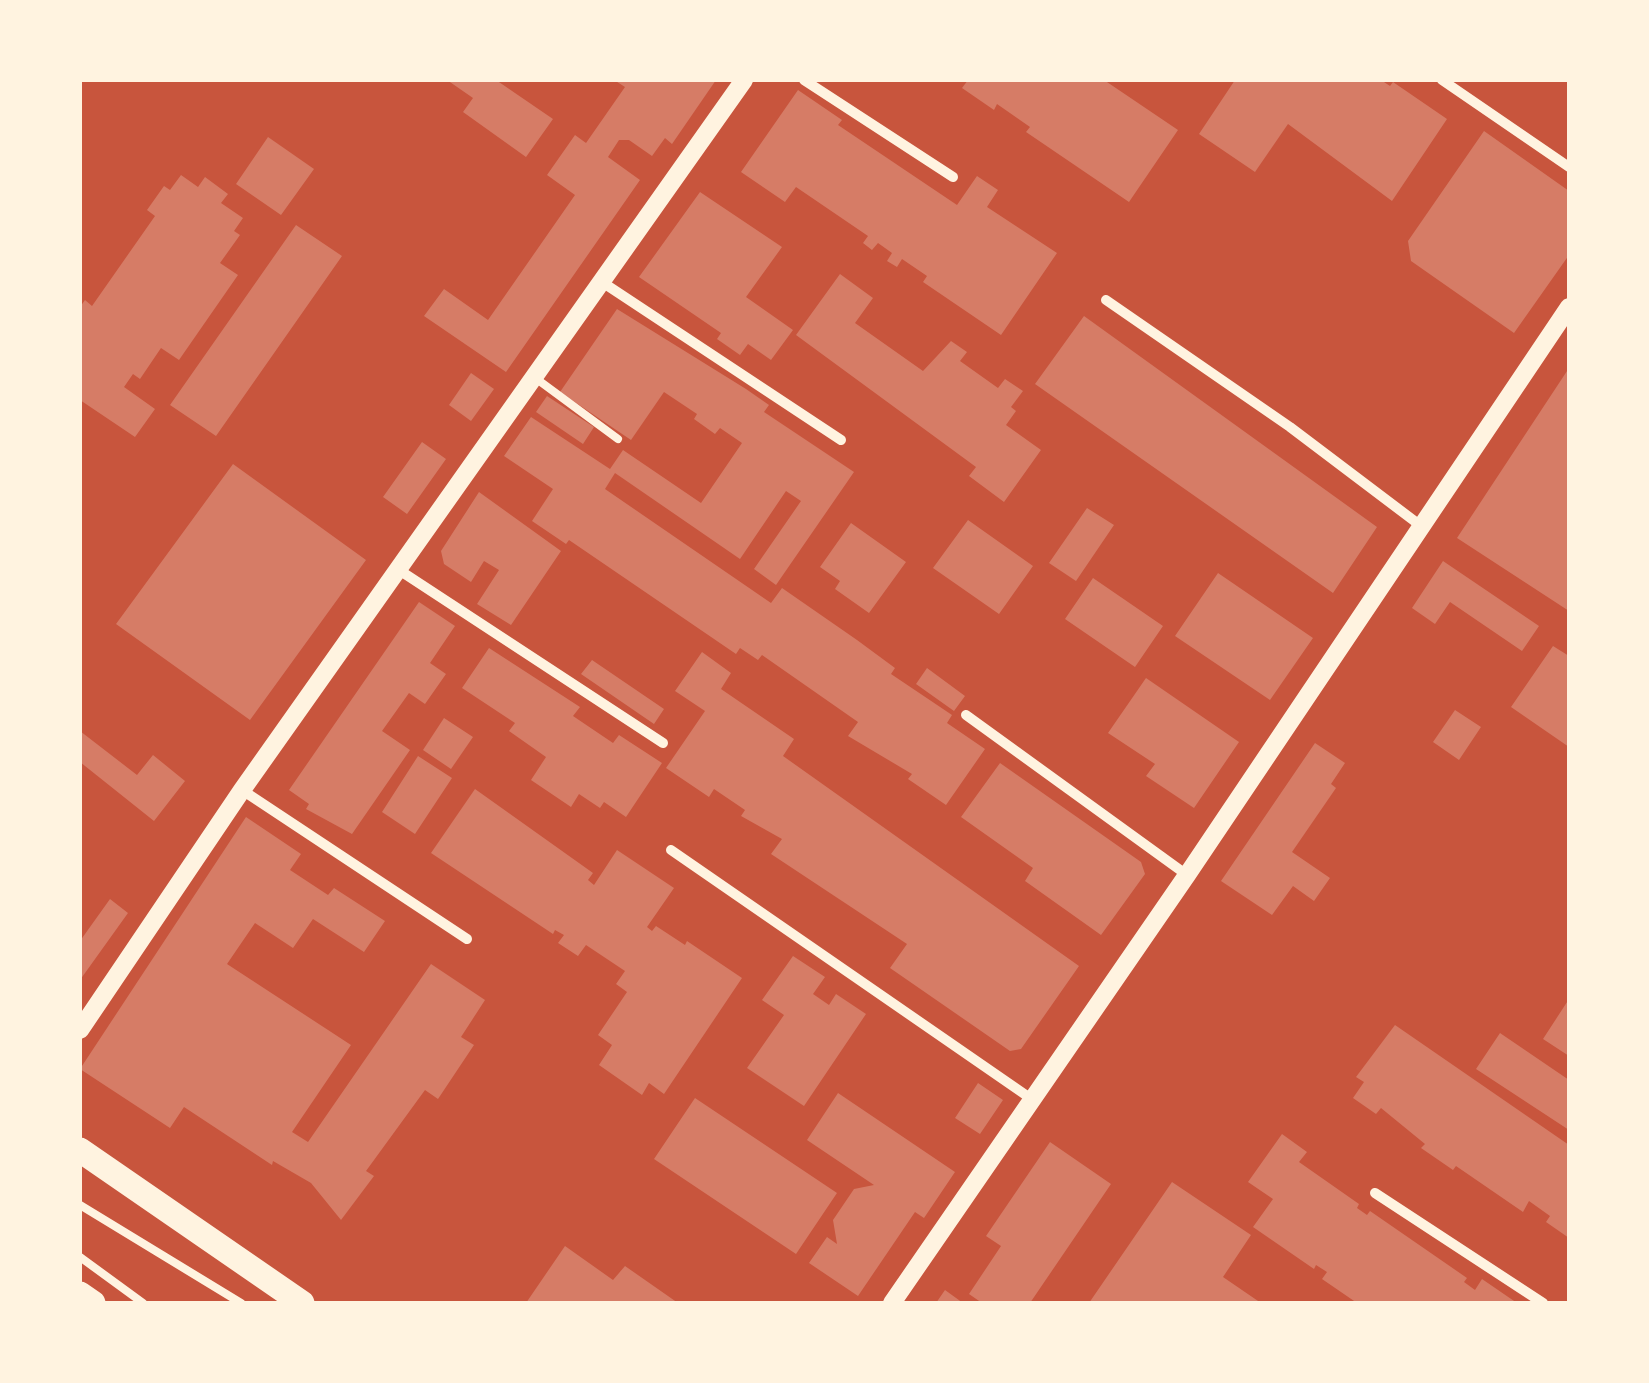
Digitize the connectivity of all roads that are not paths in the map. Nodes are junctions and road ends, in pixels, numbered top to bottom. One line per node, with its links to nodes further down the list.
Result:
1 (744, 80): 6 (street)
2 (804, 80): 5 (street)
3 (1442, 80): 4 (street)
4 (1569, 167)
5 (953, 177)
6 (602, 282): 9 (street); 11 (street)
7 (1106, 300): 12 (street)
8 (1569, 307): 12 (street)
9 (534, 377): 10 (lane); 13 (street)
10 (618, 439)
11 (841, 440)
12 (1422, 526): 18 (street)
13 (399, 570): 15 (street); 16 (street)
14 (966, 715): 18 (street)
15 (663, 743)
16 (242, 790): 19 (street); 20 (street)
17 (671, 850): 21 (street)
18 (1187, 875): 21 (street)
19 (467, 939)
20 (80, 1030)
21 (1034, 1100): 31 (street)
22 (80, 1150): 30 (main road)
23 (1376, 1193): 32 (street)
24 (80, 1205): 29 (lane)
25 (80, 1257): 28 (lane)
26 (80, 1294): 27 (main road)
27 (93, 1303)
28 (143, 1303)
29 (240, 1303)
30 (302, 1303)
31 (892, 1303)
32 (1543, 1303)

